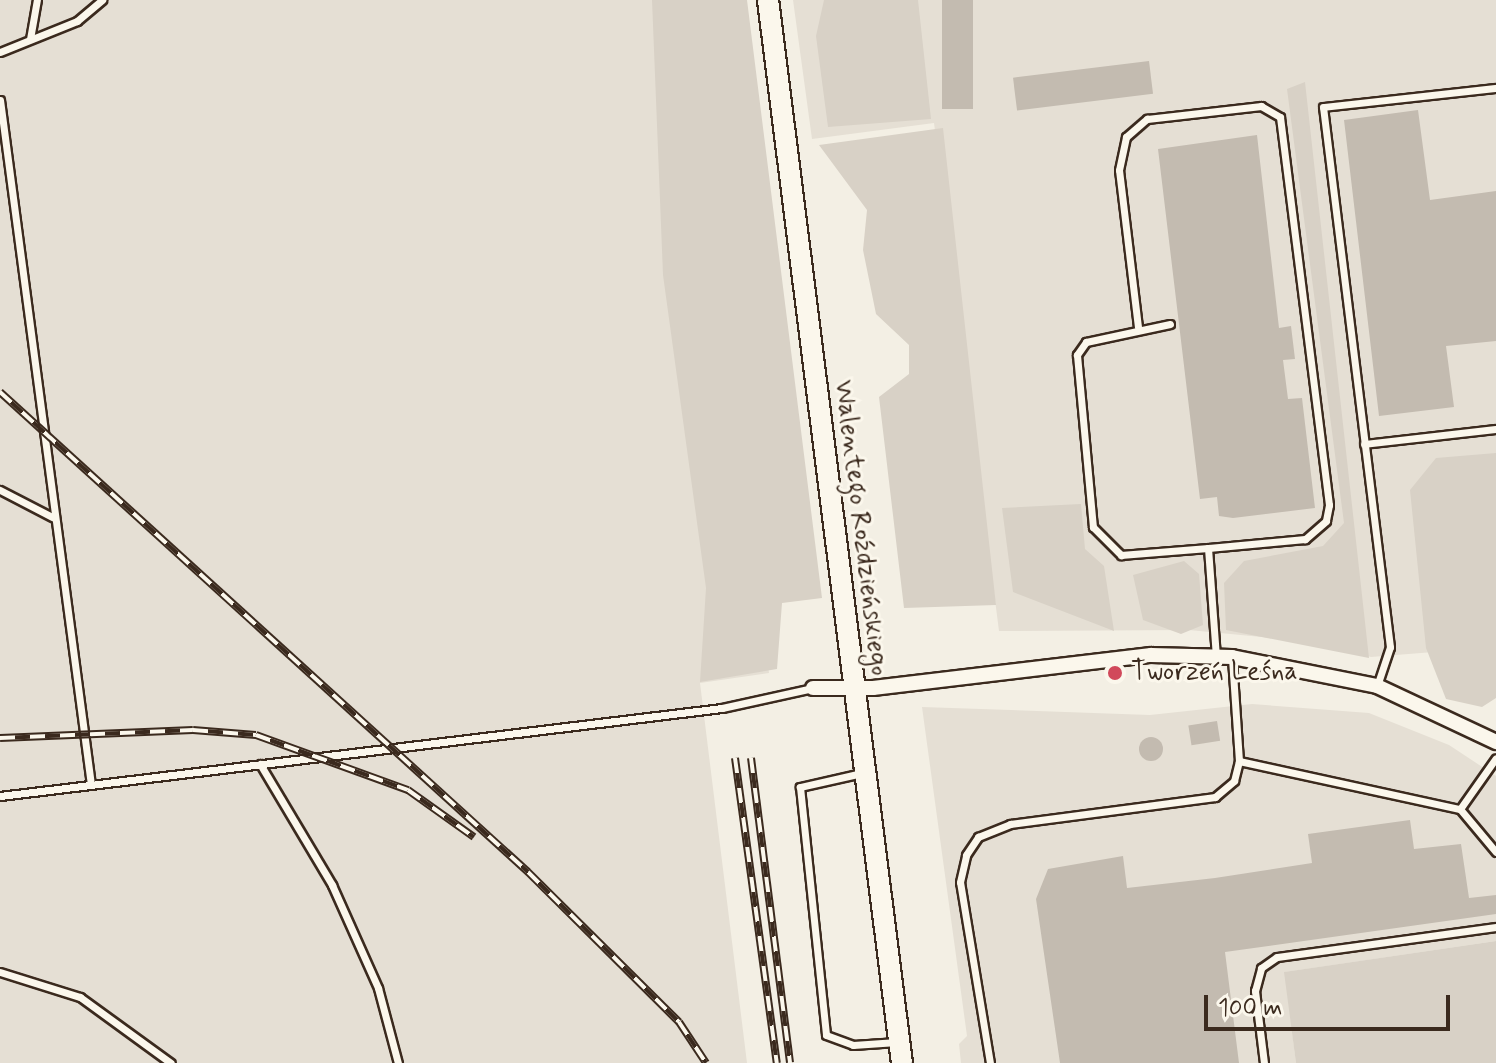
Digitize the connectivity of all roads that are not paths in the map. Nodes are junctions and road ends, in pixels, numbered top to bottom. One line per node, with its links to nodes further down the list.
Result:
1 (37, 0): 4 (lane)
2 (102, 0): 4 (lane)
3 (768, 0): 19 (street, Walentego Roździeńskiego)
4 (30, 39): 5 (lane)
5 (0, 52)
6 (1496, 88): 11 (lane)
7 (0, 100): 13 (lane)
8 (1170, 324): 9 (lane)
9 (1138, 327): 14 (lane); 14 (lane)
10 (1496, 429): 11 (lane)
11 (1364, 444): 17 (lane)
12 (0, 490): 13 (lane)
13 (52, 517): 25 (lane)
14 (1208, 548): 15 (lane)
15 (1216, 656): 16 (street); 19 (street)
16 (1232, 657): 17 (street); 22 (lane)
17 (1377, 686): 20 (street)
18 (813, 688): 19 (street); 23 (lane)
19 (854, 688): 24 (street, Walentego Roździeńskiego)
20 (1496, 742)
21 (1496, 758): 27 (lane)
22 (1239, 761): 27 (lane); 35 (lane)
23 (260, 764): 25 (lane); 33 (lane)
24 (865, 772): 31 (street, Walentego Roździeńskiego); 31 (lane)
25 (91, 785): 26 (lane)
26 (0, 796)
27 (1460, 809): 28 (lane)
28 (1496, 852)
29 (1496, 927): 36 (lane)
30 (0, 972): 32 (lane)
31 (899, 1042): 34 (street, Walentego Roździeńskiego)
32 (171, 1063)
33 (398, 1063)
34 (902, 1063)
35 (990, 1063)
36 (1264, 1063)

